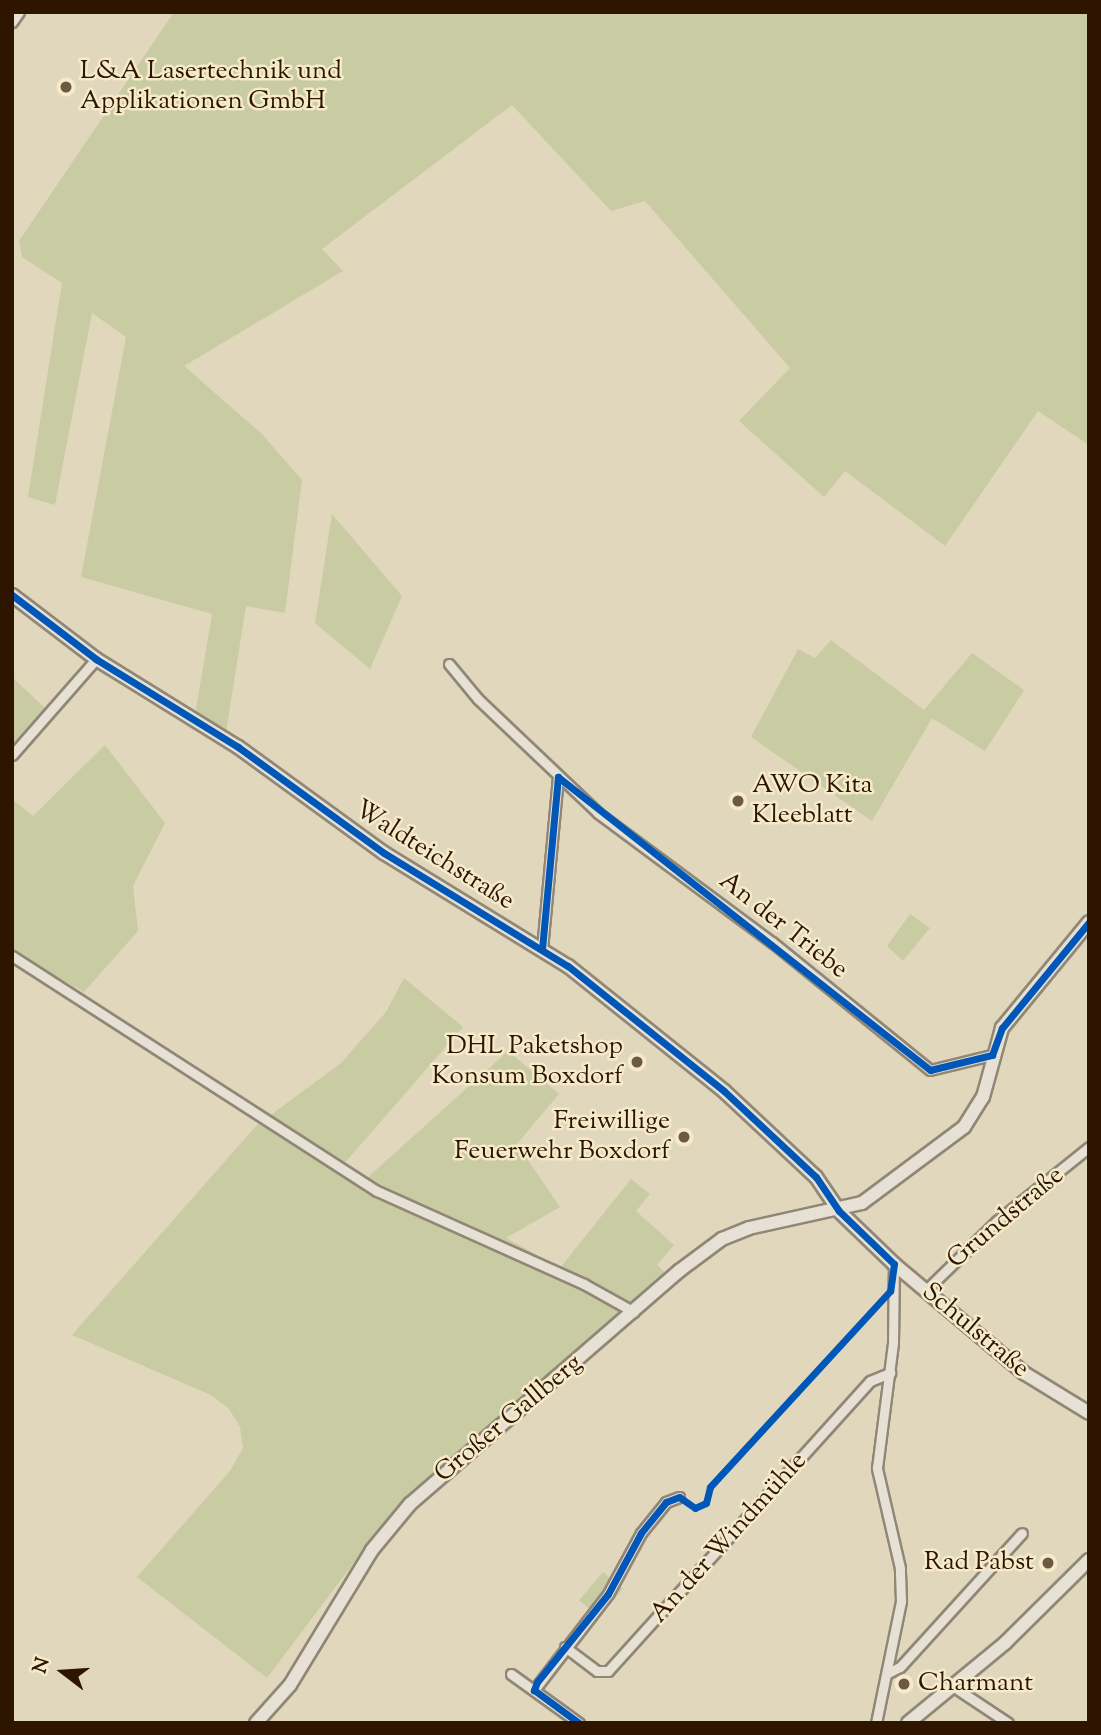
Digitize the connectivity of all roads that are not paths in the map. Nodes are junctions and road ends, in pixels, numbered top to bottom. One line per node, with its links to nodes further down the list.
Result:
1 (19, 12): 2 (street)
2 (12, 22)
3 (12, 595): 4 (street, Waldteichstraße)
4 (96, 659): 6 (street); 11 (street, Waldteichstraße)
5 (449, 664): 7 (street, An der Triebe)
6 (12, 755)
7 (561, 779): 11 (street); 13 (street, An der Triebe)
8 (1089, 922): 10 (street, Großer Gallberg)
9 (1089, 935): 10 (street)
10 (1071, 943): 13 (street, Großer Gallberg)
11 (542, 949): 15 (street, Waldteichstraße)
12 (12, 956): 18 (street)
13 (992, 1055): 15 (street, Großer Gallberg)
14 (1089, 1147): 17 (street, Grundstraße)
15 (839, 1210): 16 (street, Schulstraße); 18 (street, Großer Gallberg)
16 (894, 1264): 17 (street, Schulstraße); 19 (street)
17 (926, 1290): 20 (street, Schulstraße)
18 (634, 1312): 29 (street, Großer Gallberg)
19 (890, 1373): 24 (street, An der Windmühle); 25 (street)
20 (1089, 1413)
21 (679, 1497): 24 (street)
22 (1022, 1532): 25 (street)
23 (1089, 1560): 27 (street)
24 (565, 1647): 28 (street)
25 (888, 1673): 31 (street)
26 (511, 1674): 28 (street)
27 (954, 1687): 32 (street); 33 (street)
28 (534, 1690): 30 (street)
29 (256, 1723)
30 (579, 1723)
31 (876, 1723)
32 (908, 1723)
33 (1008, 1723)

